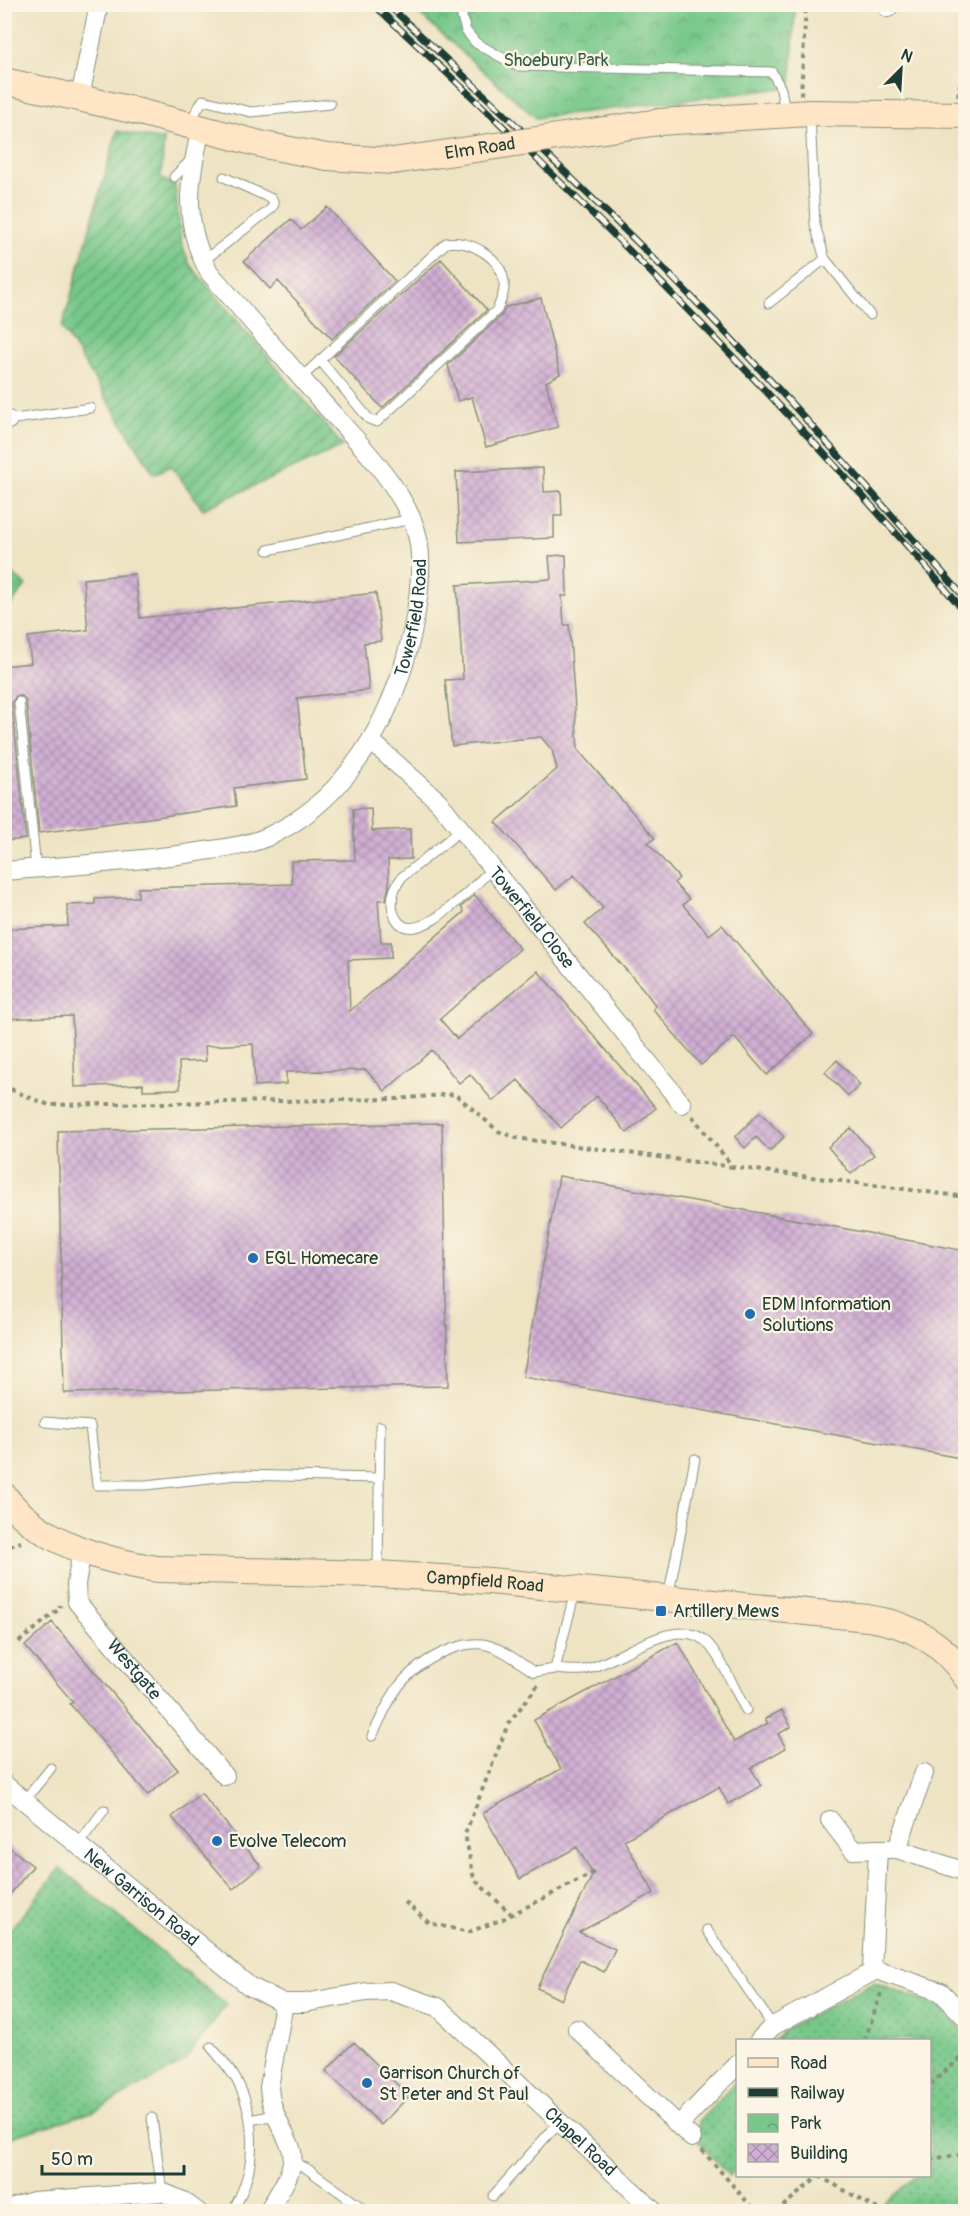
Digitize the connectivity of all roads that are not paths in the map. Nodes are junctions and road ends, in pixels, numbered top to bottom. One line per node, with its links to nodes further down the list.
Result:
1 (99, 4): 4 (street)
2 (463, 4): 6 (lane)
3 (4, 81): 4 (street, Elm Road)
4 (80, 97): 8 (street, Elm Road)
5 (330, 104): 8 (lane)
6 (798, 114): 7 (street, Elm Road); 8 (street, Elm Road, bridge); 12 (lane)
7 (960, 115)
8 (194, 127): 9 (street, Towerfield Road)
9 (195, 156): 10 (lane); 13 (street, Towerfield Road)
10 (174, 177)
11 (224, 177): 13 (lane)
12 (825, 259): 14 (lane); 15 (lane)
13 (203, 261): 17 (street, Towerfield Road)
14 (769, 303)
15 (870, 315)
16 (320, 360): 16 (lane); 17 (lane)
17 (301, 378): 20 (street, Towerfield Road)
18 (90, 408): 19 (lane)
19 (6, 421)
20 (411, 519): 21 (lane); 23 (street, Towerfield Road)
21 (268, 550)
22 (19, 702): 25 (lane)
23 (372, 742): 24 (street, Towerfield Close); 25 (street, Towerfield Road)
24 (461, 830): 26 (street, Towerfield Close); 26 (lane)
25 (36, 868): 27 (street, Towerfield Road)
26 (493, 868): 28 (street, Towerfield Close)
27 (4, 871)
28 (682, 1104)
29 (45, 1422): 32 (lane)
30 (380, 1426): 32 (lane)
31 (695, 1459): 37 (lane)
32 (379, 1478): 35 (lane)
33 (7, 1504): 34 (street, Campfield Road)
34 (82, 1551): 35 (street, Campfield Road); 44 (street, Westgate)
35 (378, 1574): 36 (street, Campfield Road)
36 (575, 1590): 37 (street, Campfield Road); 38 (lane)
37 (668, 1599): 39 (street, Campfield Road)
38 (552, 1670): 40 (lane); 41 (lane)
39 (965, 1672)
40 (746, 1710)
41 (372, 1736)
42 (51, 1768): 46 (lane)
43 (924, 1773): 51 (street)
44 (225, 1776)
45 (4, 1784): 46 (street, New Garrison Road)
46 (24, 1801): 49 (street, New Garrison Road)
47 (104, 1810): 49 (lane)
48 (830, 1820): 50 (street)
49 (77, 1846): 55 (street, New Garrison Road)
50 (878, 1849): 51 (street); 54 (street)
51 (897, 1849): 52 (street)
52 (966, 1872)
53 (707, 1930): 58 (lane)
54 (880, 1972): 56 (street); 58 (street)
55 (284, 2003): 62 (street); 65 (street, Chapel Road)
56 (966, 2018)
57 (577, 2028): 61 (street)
58 (777, 2033): 59 (street)
59 (762, 2039)
60 (211, 2047): 64 (lane)
61 (736, 2067)
62 (274, 2115): 64 (lane); 66 (street)
63 (152, 2118): 67 (lane)
64 (250, 2120): 70 (lane)
65 (560, 2121): 68 (lane); 75 (street, Chapel Road)
66 (290, 2161): 73 (street); 74 (lane)
67 (162, 2192): 69 (street); 72 (street)
68 (493, 2196)
69 (87, 2204): 71 (street)
70 (236, 2205)
71 (4, 2210)
72 (198, 2211)
73 (267, 2211)
74 (368, 2211)
75 (655, 2211)

